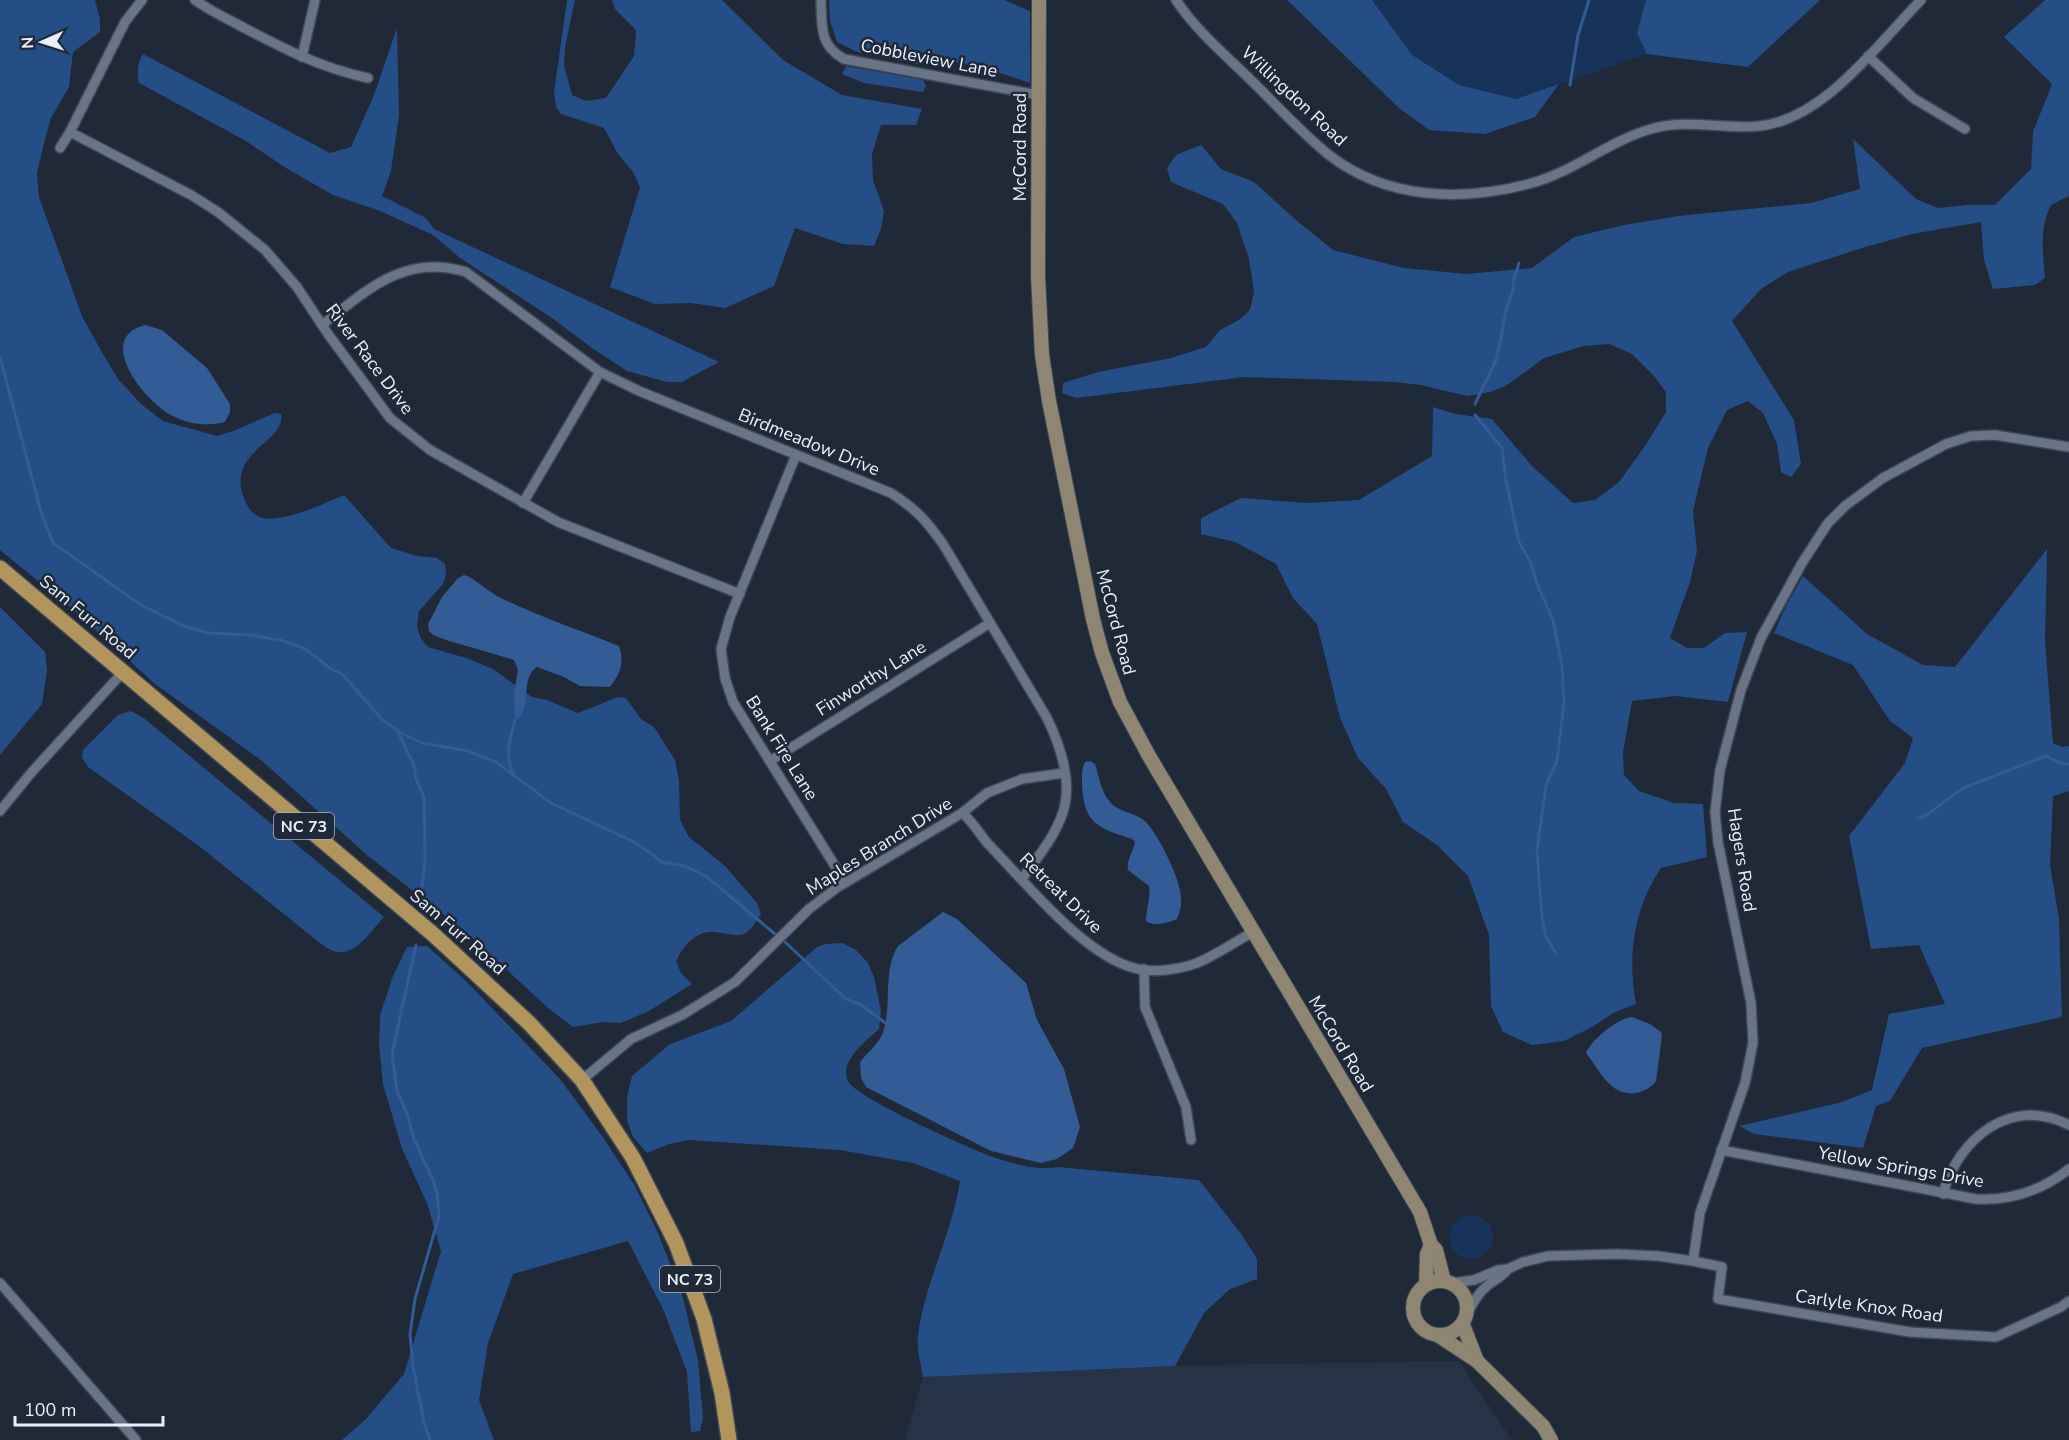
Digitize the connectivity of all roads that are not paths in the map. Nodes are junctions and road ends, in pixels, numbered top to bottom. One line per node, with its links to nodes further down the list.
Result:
1 (142, 0): 13 (street)
2 (195, 0): 9 (street)
3 (315, 0): 9 (street)
4 (821, 0): 11 (street, Cobbleview Lane)
5 (1040, 0): 11 (street, McCord Road)
6 (1176, 0): 8 (street, Willingdon Road)
7 (1921, 0): 8 (street, Willingdon Road)
8 (1868, 56): 12 (street)
9 (302, 57): 10 (street)
10 (368, 78)
11 (1038, 95): 30 (street, McCord Road)
12 (1965, 129)
13 (70, 132): 14 (street); 15 (street, River Race Drive)
14 (60, 148)
15 (322, 325): 16 (street, Birdmeadow Drive); 19 (street, River Race Drive)
16 (600, 372): 18 (street, Birdmeadow Drive); 19 (street)
17 (2069, 447): 35 (street, Hagers Road)
18 (796, 455): 21 (street, Bank Fire Lane); 22 (street, Birdmeadow Drive)
19 (523, 502): 21 (street, River Race Drive)
20 (0, 568): 23 (main road, Sam Furr Road / NC 73)
21 (740, 594): 24 (street, Bank Fire Lane)
22 (990, 623): 24 (street, Finworthy Lane); 25 (street, Birdmeadow Drive)
23 (123, 672): 26 (street); 32 (main road, Sam Furr Road / NC 73)
24 (770, 761): 29 (street, Bank Fire Lane)
25 (1064, 772): 27 (street, Maples Branch Drive); 28 (street, Birdmeadow Drive)
26 (0, 811)
27 (962, 813): 28 (street, Retreat Drive); 29 (street, Maples Branch Drive)
28 (1022, 879): 31 (street, Retreat Drive)
29 (845, 882): 32 (street, Maples Branch Drive)
30 (1253, 932): 31 (street, Retreat Drive); 38 (street, McCord Road)
31 (1144, 969): 34 (street)
32 (582, 1080): 49 (main road, Sam Furr Road / NC 73)
33 (2069, 1125): 37 (street)
34 (1191, 1140)
35 (1721, 1150): 37 (street, Yellow Springs Drive); 39 (street, Hagers Road)
36 (2069, 1169): 37 (street, Yellow Springs Drive)
37 (1943, 1194)
38 (1431, 1245): 41 (street, McCord Road); 43 (street, McCord Road)
39 (1693, 1261): 40 (street); 44 (street, Carlyle Knox Road)
40 (1508, 1269): 41 (street); 45 (street)
41 (1447, 1282): 43 (street); 45 (street, McCord Road)
42 (0, 1283): 48 (street)
43 (1426, 1284): 46 (street, McCord Road)
44 (2069, 1301)
45 (1465, 1320): 46 (street); 47 (street, McCord Road)
46 (1439, 1336): 47 (street, McCord Road)
47 (1477, 1361): 50 (street, McCord Road)
48 (136, 1440)
49 (729, 1440)
50 (1551, 1440)

